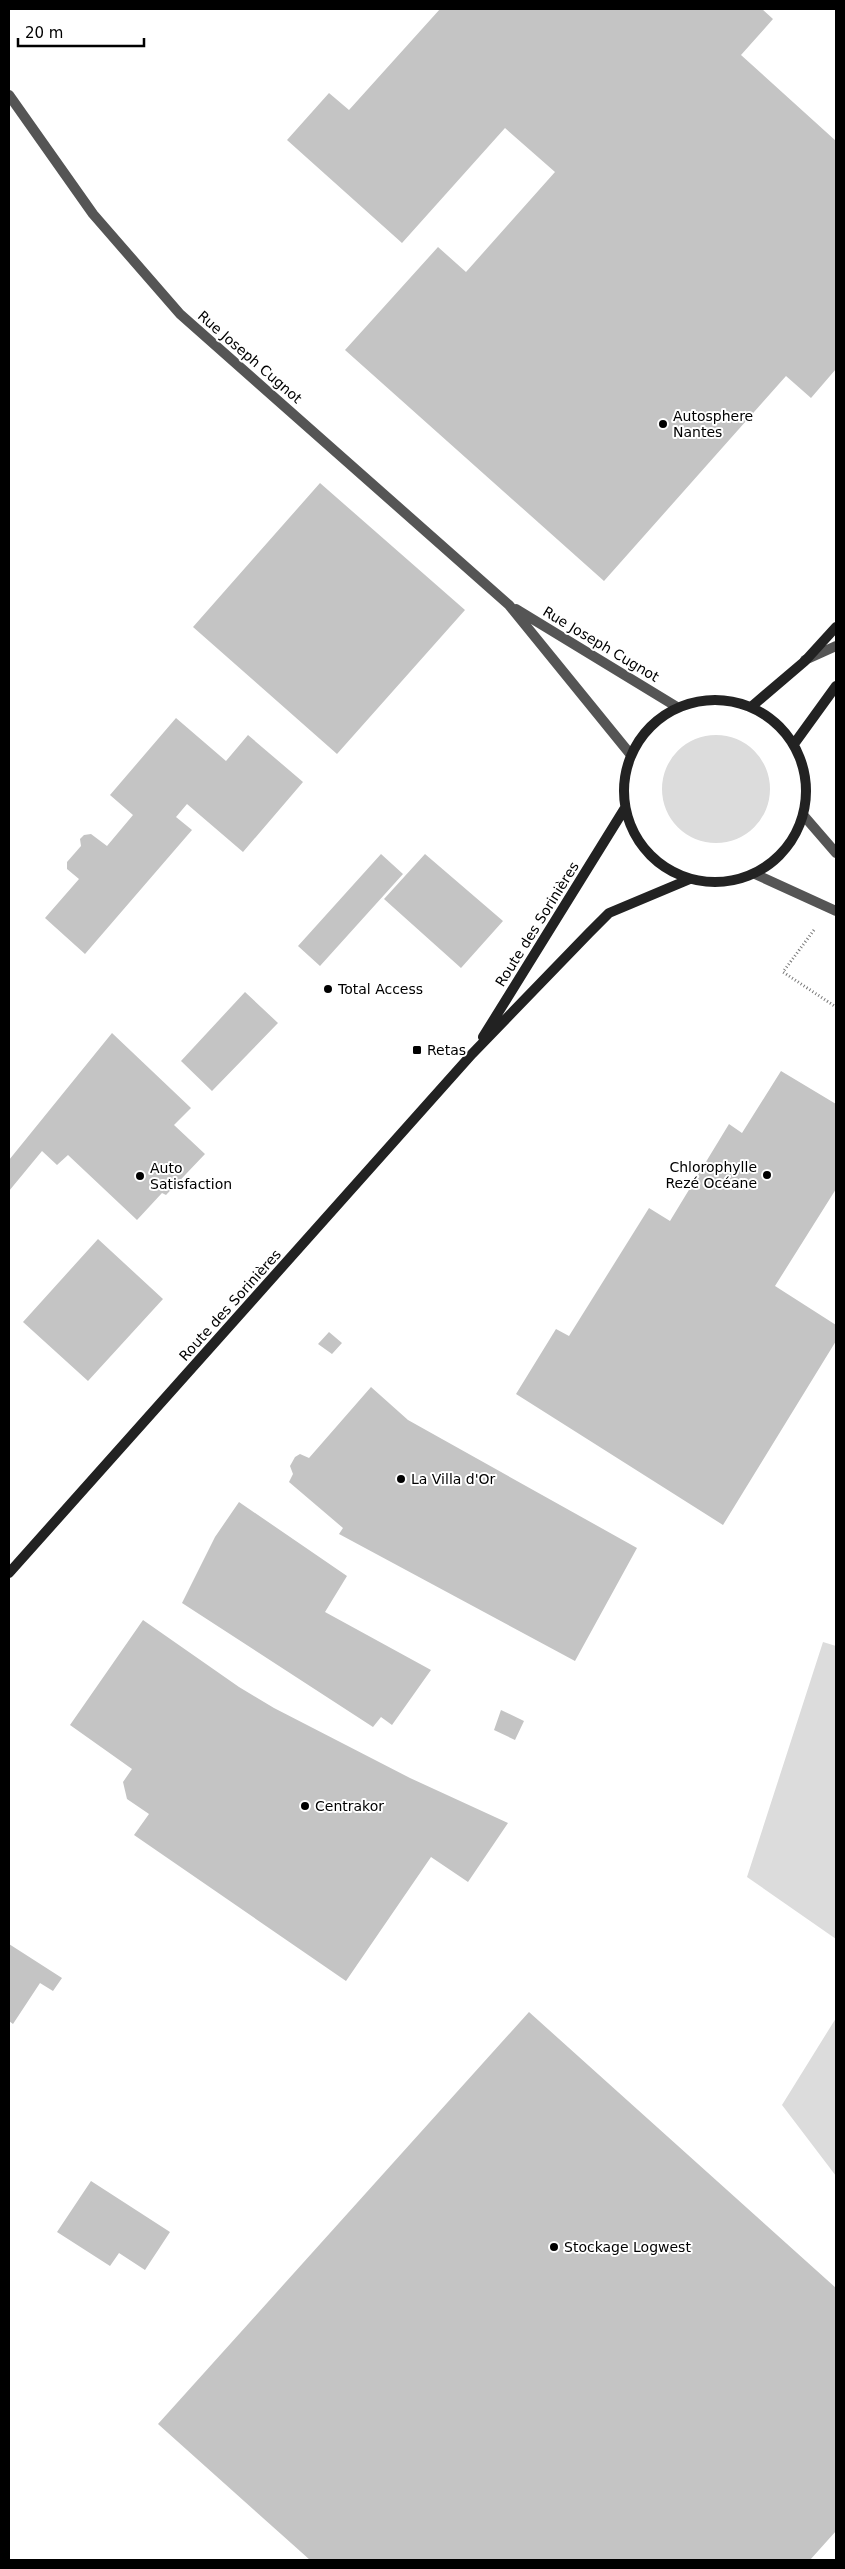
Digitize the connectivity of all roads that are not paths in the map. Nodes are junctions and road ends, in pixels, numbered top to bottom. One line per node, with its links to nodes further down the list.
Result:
1 (9, 95): 2 (street, Rue Joseph Cugnot)
2 (509, 604): 8 (street, Rue Joseph Cugnot); 10 (street, Rue Joseph Cugnot)
3 (836, 627): 5 (main road)
4 (836, 646): 5 (street)
5 (805, 660): 7 (main road)
6 (836, 685): 9 (main road)
7 (751, 706): 8 (main road); 9 (main road)
8 (677, 708): 10 (main road)
9 (794, 744): 12 (main road)
10 (631, 754): 11 (main road)
11 (625, 808): 15 (main road); 17 (main road, Route des Sorinières)
12 (804, 816): 13 (street); 14 (main road)
13 (836, 852)
14 (755, 874): 15 (main road); 16 (street)
15 (690, 879): 17 (main road, Route des Sorinières)
16 (833, 910)
17 (472, 1054): 18 (main road, Route des Sorinières)
18 (9, 1573)

